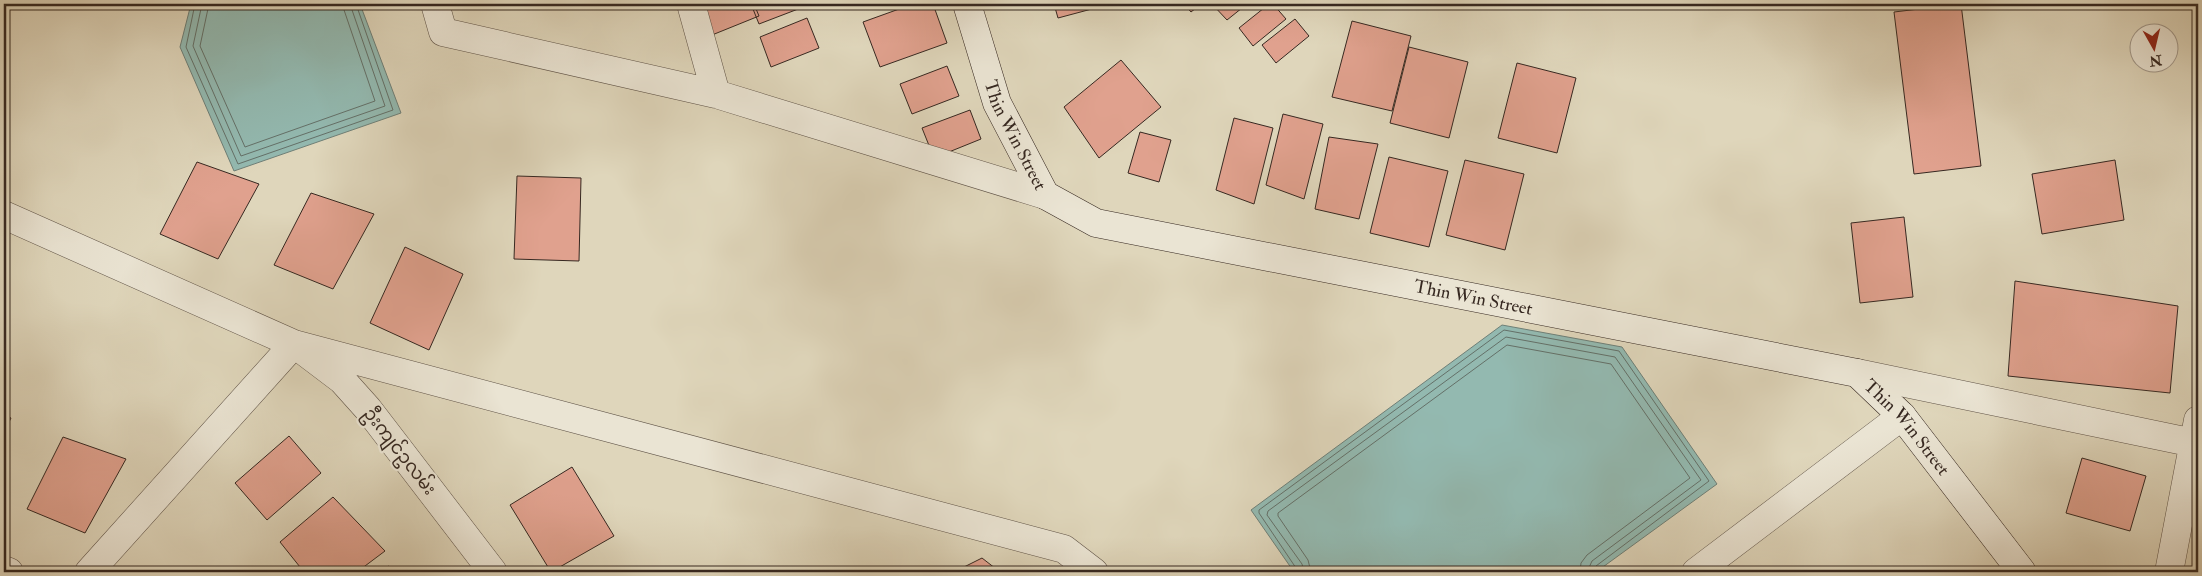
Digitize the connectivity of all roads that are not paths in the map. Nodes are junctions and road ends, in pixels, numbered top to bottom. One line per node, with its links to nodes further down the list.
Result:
1 (435, 4): 4 (street)
2 (691, 4): 4 (street)
3 (967, 4): 5 (street, Thin Win Street)
4 (716, 94): 5 (street)
5 (1045, 195): 8 (street, Thin Win Street)
6 (4, 215): 7 (street)
7 (294, 344): 13 (street); 14 (street, ဦးကျင်ဥလမ်း); 15 (street)
8 (1857, 373): 9 (street, Thin Win Street); 10 (street)
9 (1902, 416): 16 (street); 17 (street, Thin Win Street)
10 (2196, 432): 18 (street)
11 (4, 570): 12 (street)
12 (9, 572)
13 (89, 572)
14 (493, 572)
15 (1094, 572)
16 (1696, 572)
17 (2022, 572)
18 (2169, 572)

